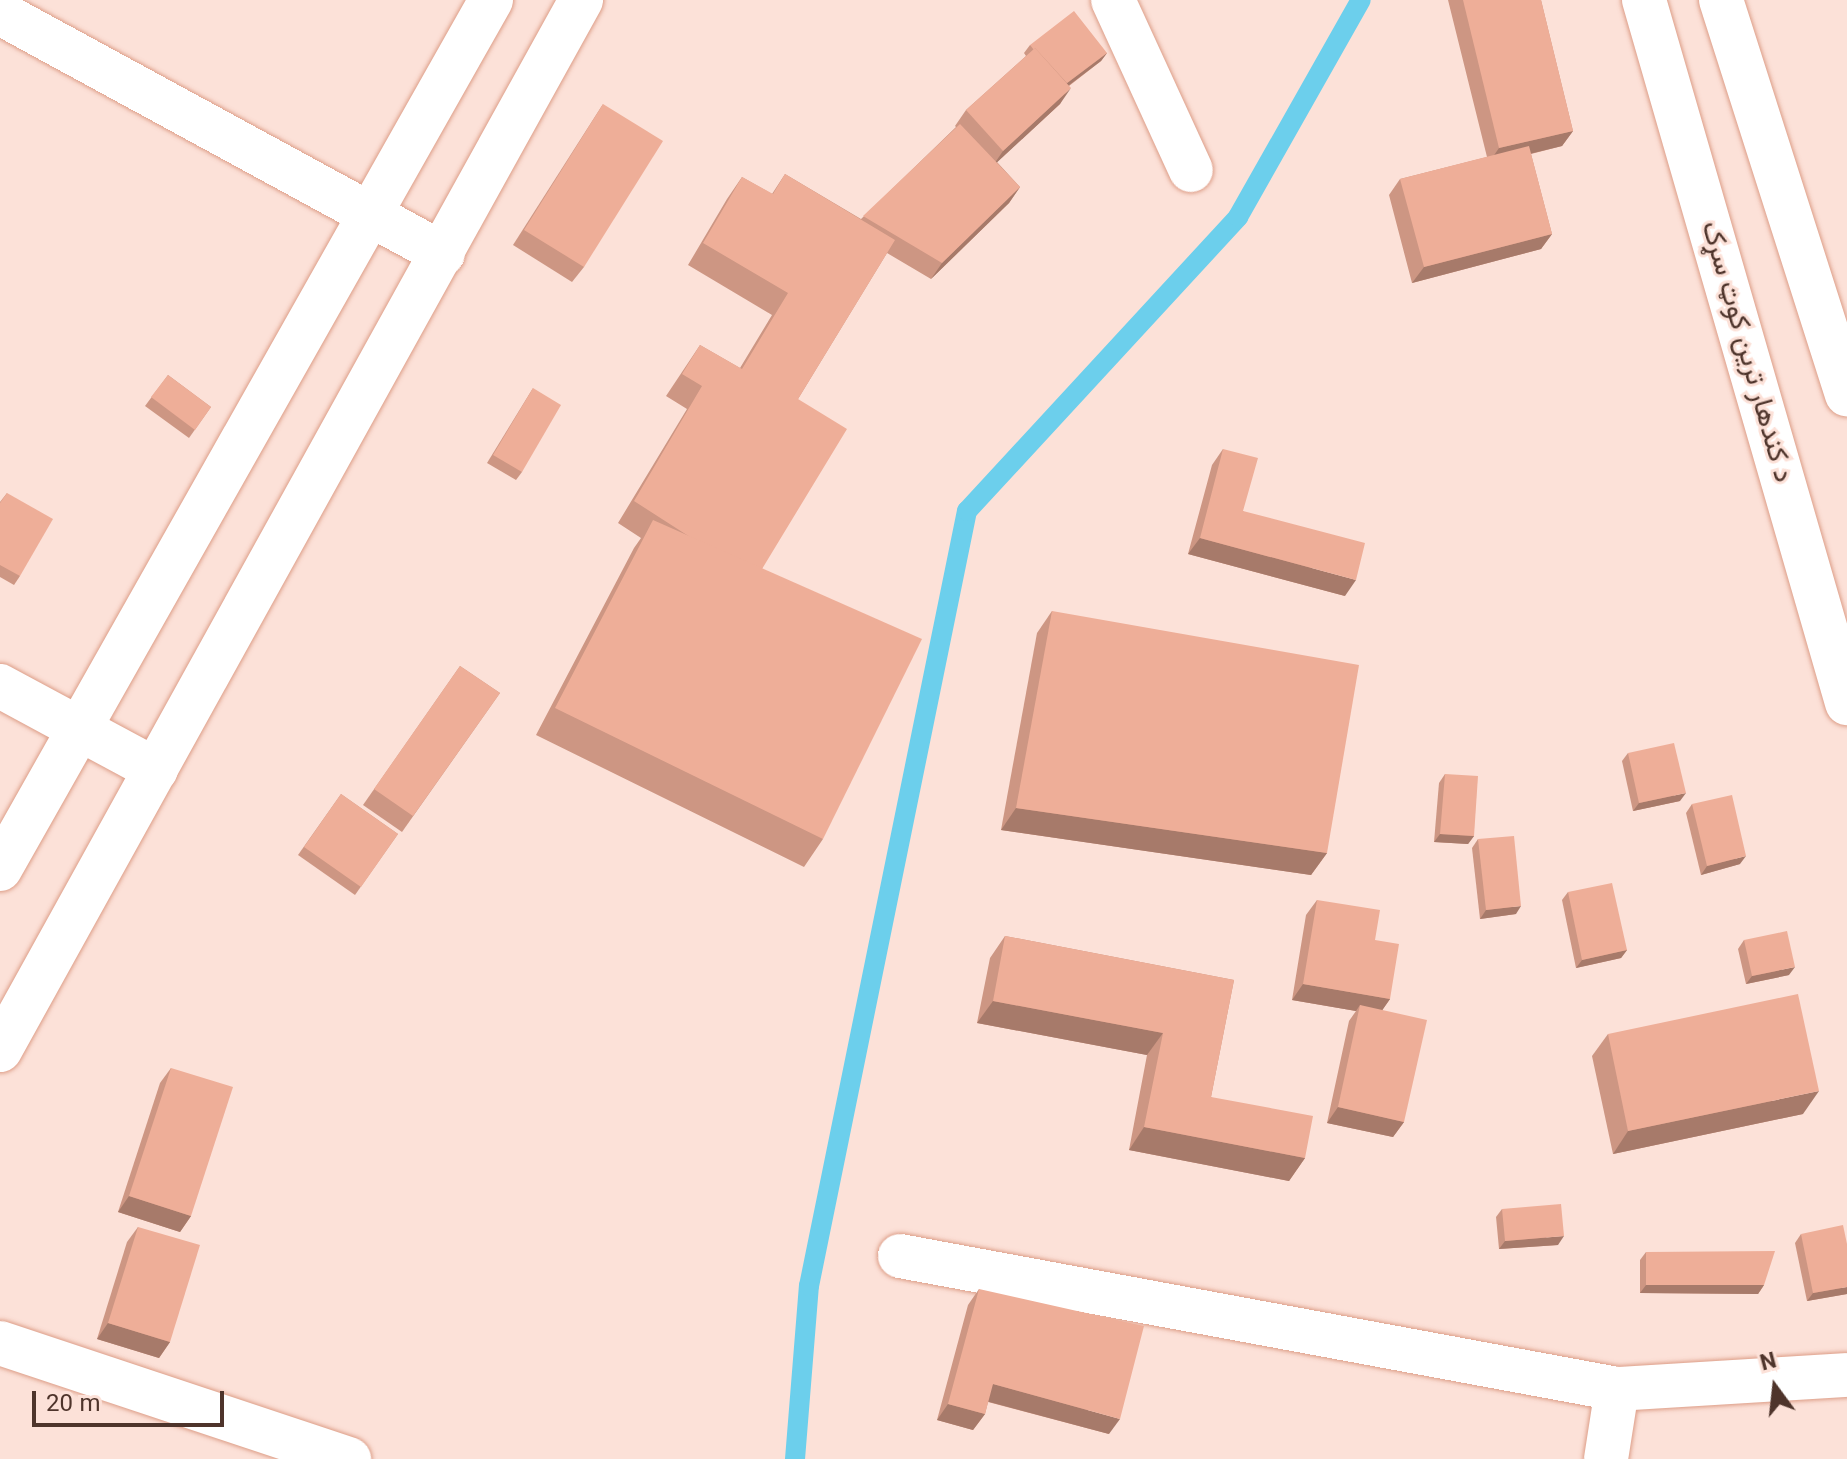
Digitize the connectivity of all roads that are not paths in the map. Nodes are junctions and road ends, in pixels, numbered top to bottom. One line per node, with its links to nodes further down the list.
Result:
1 (491, 0): 8 (street)
2 (581, 0): 9 (street)
3 (1113, 0): 7 (street)
4 (1644, 0): 12 (street, د کندهار ترين کوټ سړک)
5 (1721, 0): 10 (street)
6 (0, 13): 8 (street)
7 (1191, 170)
8 (370, 214): 9 (street); 13 (street)
9 (443, 254): 14 (street)
10 (1847, 394)
11 (0, 686): 13 (street)
12 (1847, 703)
13 (80, 728): 14 (street); 15 (street)
14 (156, 770): 16 (street)
15 (0, 869)
16 (0, 1050)
17 (900, 1256): 20 (street)
18 (0, 1343): 21 (street)
19 (1847, 1375): 20 (street)
20 (1617, 1389): 22 (street)
21 (349, 1459)
22 (1606, 1459)

